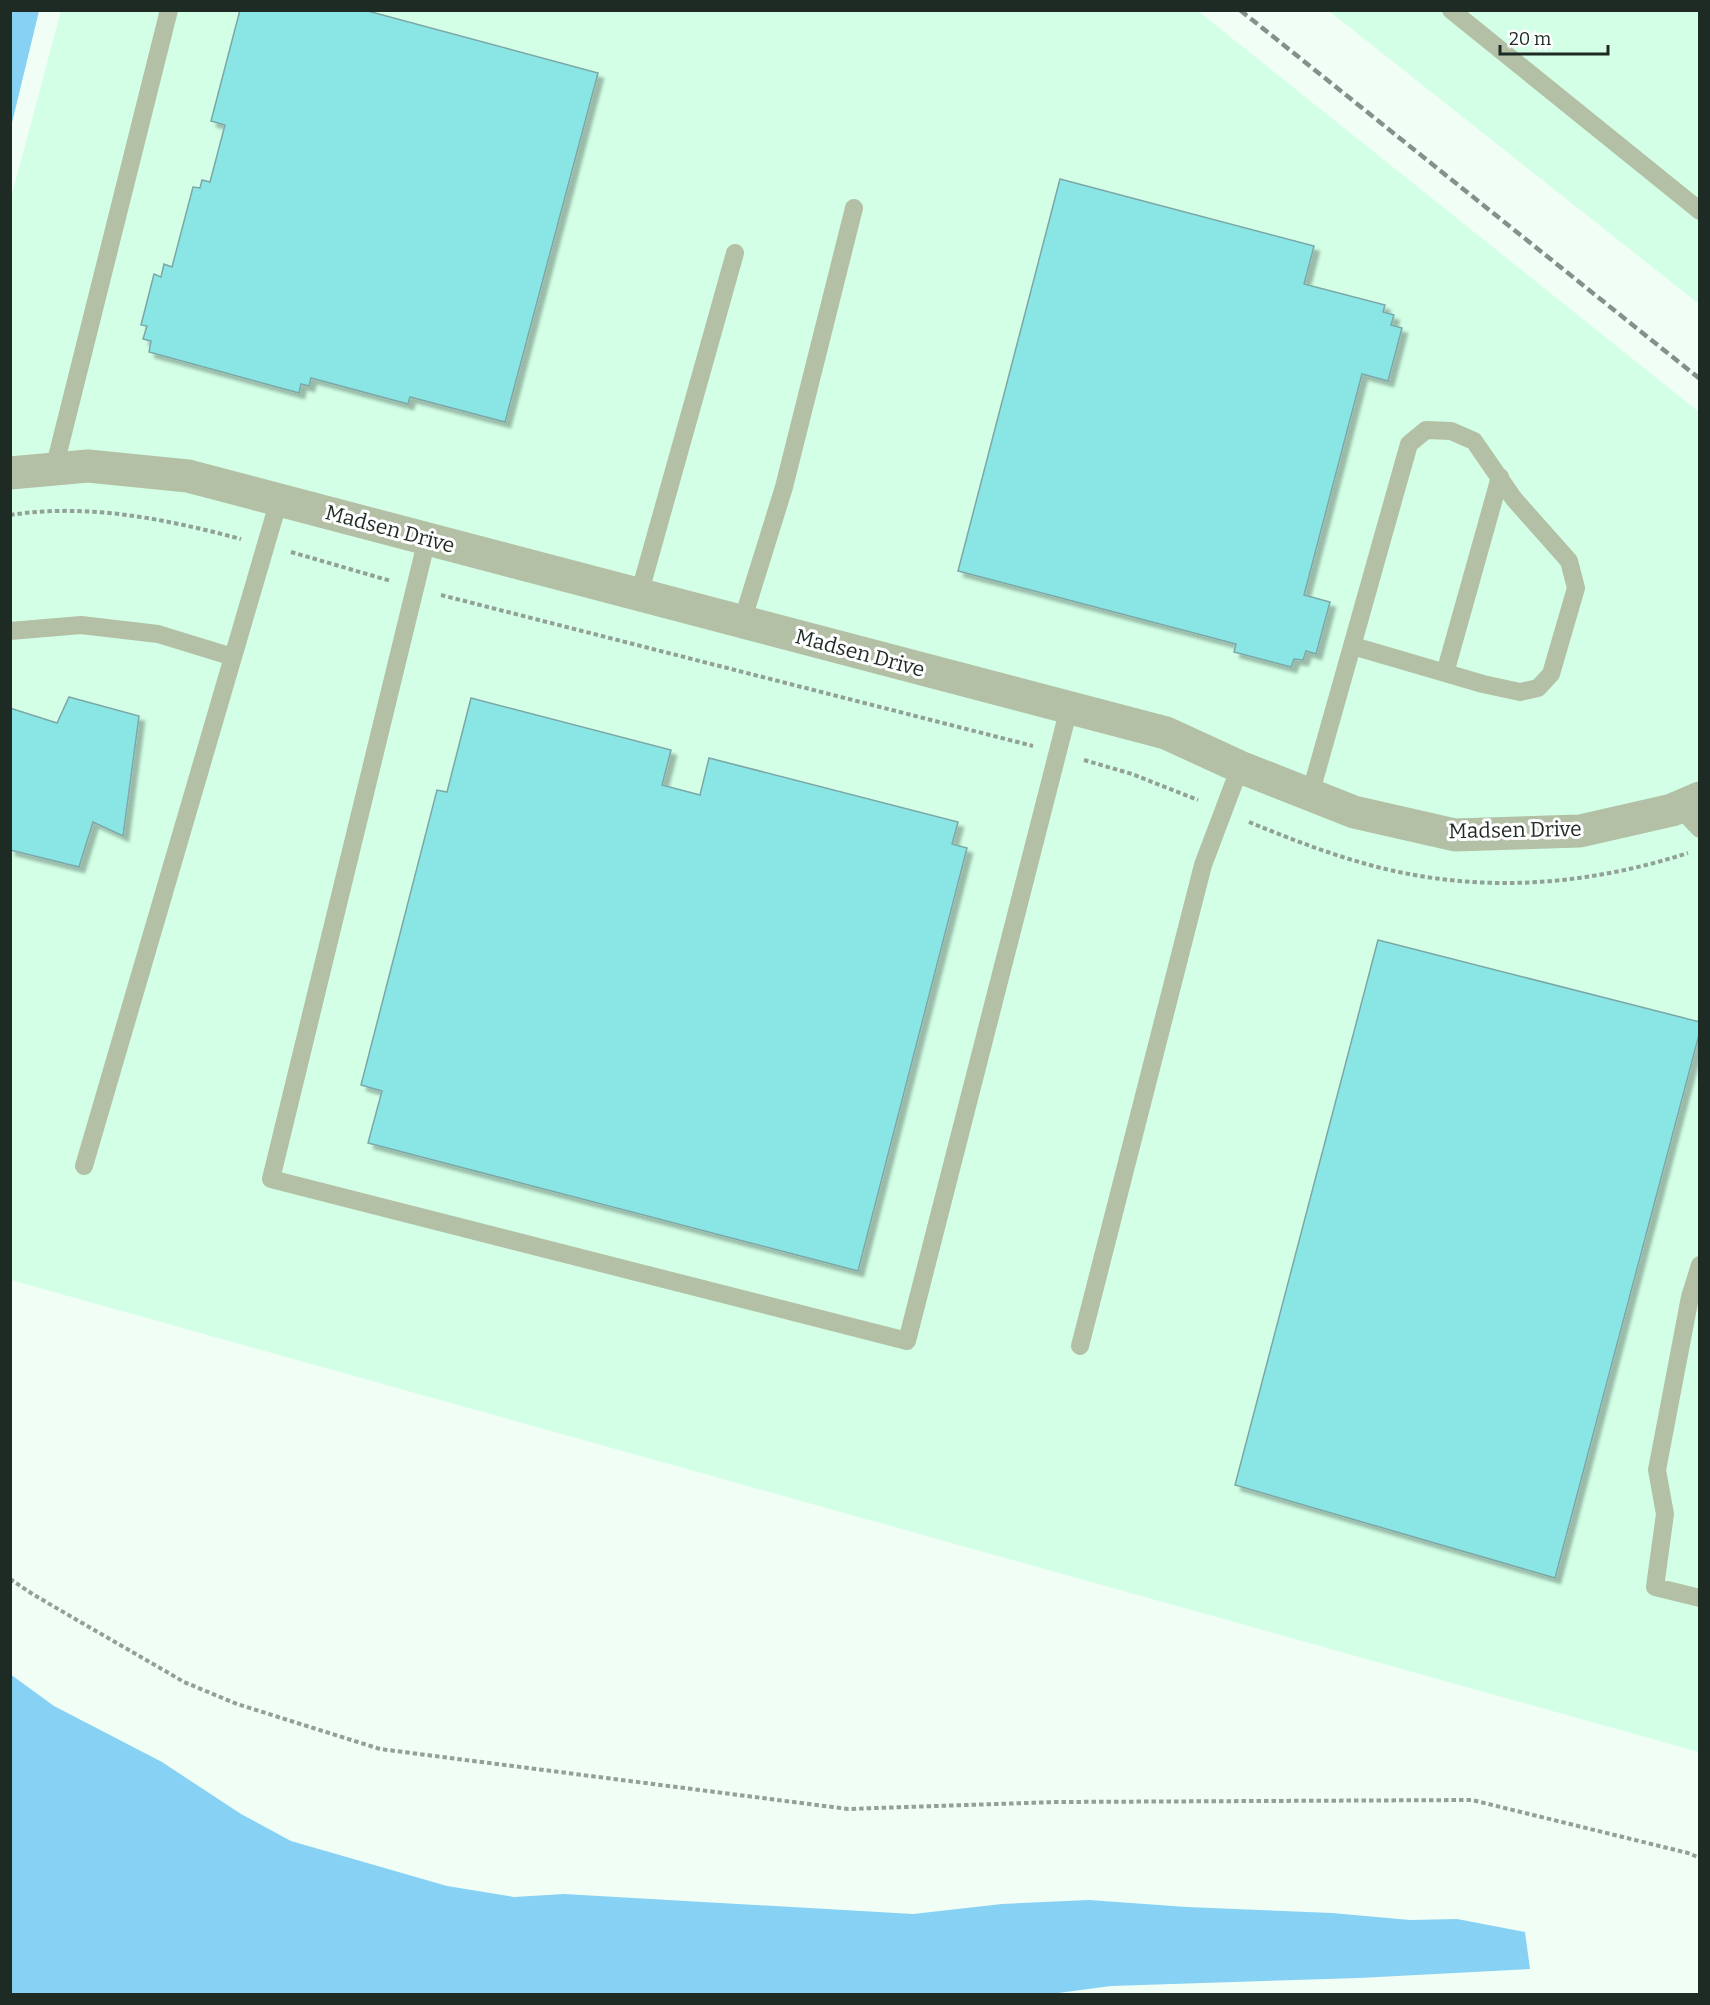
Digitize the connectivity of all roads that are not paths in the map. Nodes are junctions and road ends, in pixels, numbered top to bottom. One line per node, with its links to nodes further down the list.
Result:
1 (169, 10): 6 (lane)
2 (1451, 10): 4 (lane)
3 (854, 208): 12 (lane)
4 (1700, 211)
5 (735, 253): 11 (lane)
6 (54, 469): 7 (street, Madsen Drive); 9 (street, Madsen Drive)
7 (10, 473)
8 (1500, 477): 14 (lane); 16 (lane); 16 (lane)
9 (279, 500): 10 (street, Madsen Drive); 15 (lane)
10 (427, 539): 11 (street, Madsen Drive); 17 (lane)
11 (639, 595): 12 (street, Madsen Drive)
12 (742, 622): 17 (street, Madsen Drive)
13 (10, 631): 15 (lane)
14 (1353, 646): 16 (lane); 19 (lane)
15 (233, 657): 21 (lane)
16 (1445, 673)
17 (1069, 708): 18 (street, Madsen Drive)
18 (1240, 768): 19 (street, Madsen Drive); 23 (lane)
19 (1310, 795): 20 (street, Madsen Drive)
20 (1693, 811)
21 (84, 1166)
22 (1700, 1264): 24 (lane)
23 (1080, 1346)
24 (1700, 1598)

